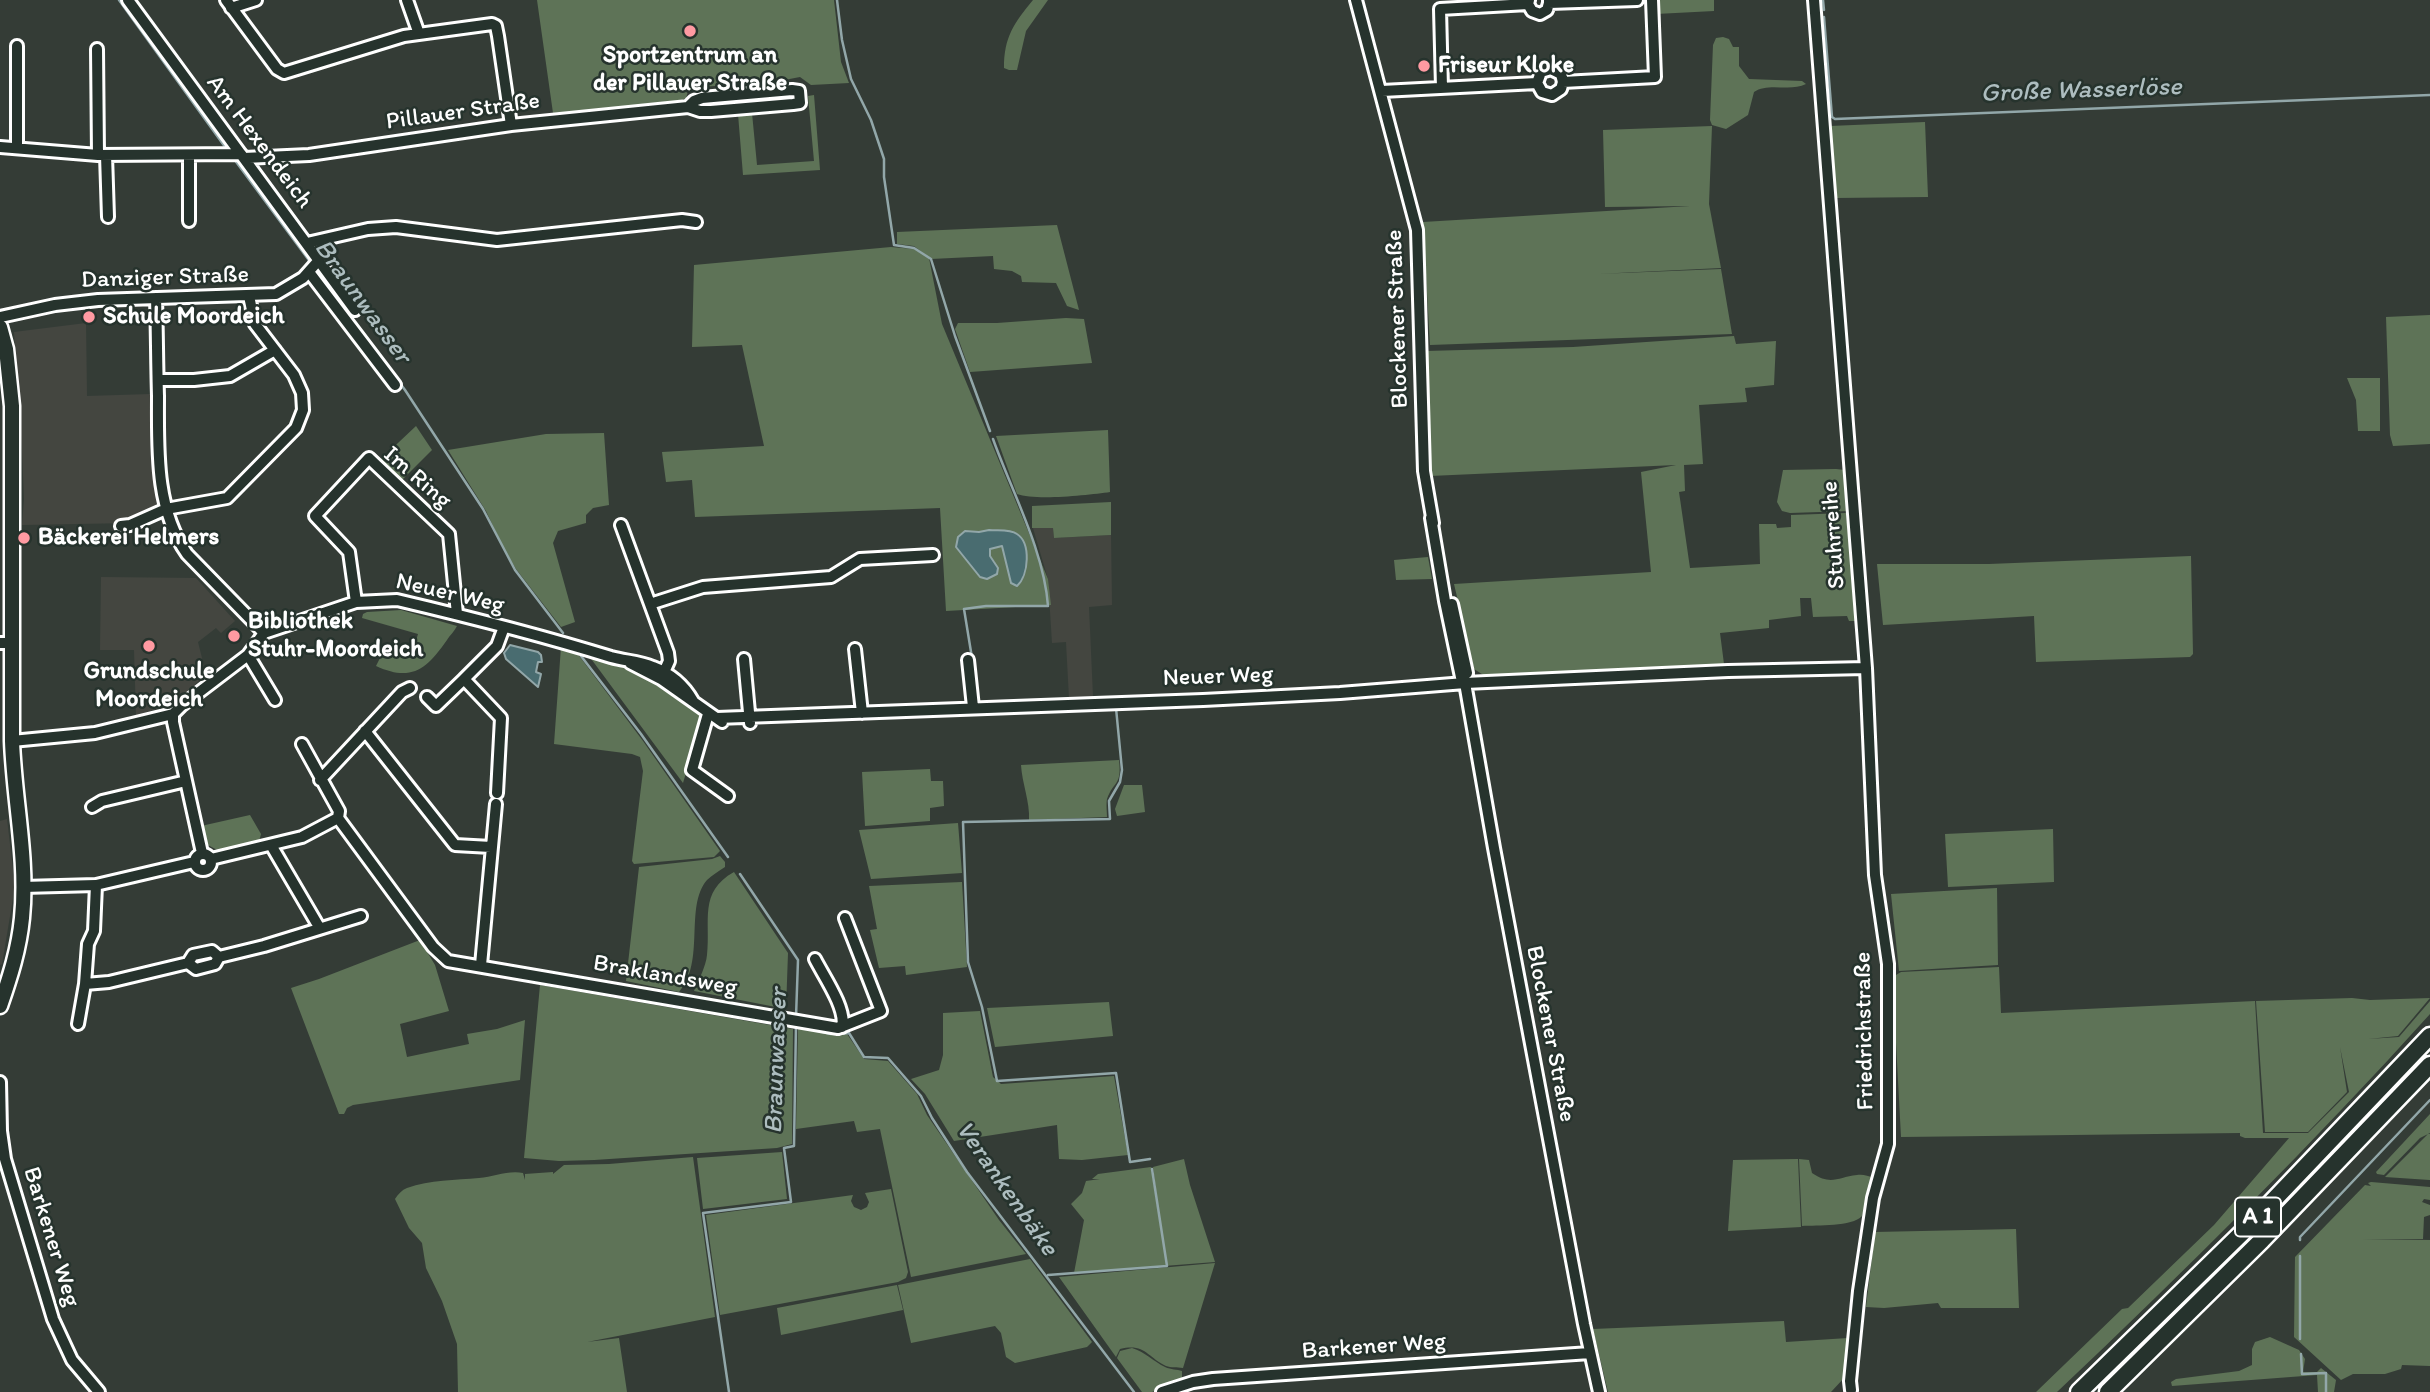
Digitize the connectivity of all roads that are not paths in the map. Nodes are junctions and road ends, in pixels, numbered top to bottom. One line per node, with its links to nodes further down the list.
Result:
1 (128, 0): 23 (street, Am Hexendeich)
2 (256, 0): 10 (street)
3 (407, 0): 11 (street)
4 (1356, 0): 17 (street, Blockener Straße)
5 (1637, 0): 8 (street)
6 (1652, 0): 14 (street)
7 (1814, 0): 53 (street, Stuhrreihe)
8 (1549, 1): 9 (street)
9 (1528, 2): 16 (street)
10 (229, 4): 11 (street)
11 (419, 34): 19 (street)
12 (17, 46): 21 (street)
13 (97, 49): 22 (street)
14 (1563, 82): 15 (street); 15 (street)
15 (1537, 83): 16 (street)
16 (1442, 88): 17 (street)
17 (1382, 91): 56 (street, Blockener Straße)
18 (688, 107): 18 (street, Pillauer Straße); 19 (street, Pillauer Straße)
19 (511, 125): 23 (street, Pillauer Straße)
20 (0, 147): 21 (street, Pillauer Straße)
21 (17, 148): 22 (street, Pillauer Straße)
22 (102, 155): 24 (street, Pillauer Straße); 25 (street)
23 (237, 155): 24 (street, Pillauer Straße); 28 (street, Am Hexendeich)
24 (189, 156): 26 (street)
25 (108, 217)
26 (189, 220)
27 (696, 222): 28 (street)
28 (307, 243): 29 (street, Am Hexendeich)
29 (315, 266): 30 (street, Danziger Straße); 32 (street, Am Hexendeich); 38 (street)
30 (249, 296): 31 (street, Danziger Straße); 35 (street)
31 (156, 298): 33 (street, Danziger Straße); 37 (street)
32 (355, 310)
33 (0, 317)
34 (0, 327): 36 (main road)
35 (275, 350): 37 (street); 39 (street)
36 (4, 368): 48 (main road)
37 (158, 380): 39 (street)
38 (395, 385)
39 (166, 509): 41 (street); 47 (street)
40 (621, 525): 44 (street)
41 (121, 526)
42 (933, 555): 44 (street)
43 (356, 602): 45 (street, Neuer Weg); 45 (street, Im Ring); 47 (street, Neuer Weg)
44 (650, 604): 54 (street)
45 (457, 614): 46 (street, Neuer Weg)
46 (504, 627): 54 (street, Neuer Weg); 55 (street)
47 (264, 633): 50 (street)
48 (5, 643): 66 (main road)
49 (855, 649): 61 (street)
50 (248, 655): 59 (street); 62 (street)
51 (744, 659): 64 (street)
52 (968, 660): 60 (street)
53 (1866, 668): 56 (street); 91 (street, Friedrichstraße)
54 (662, 676): 63 (street, Neuer Weg)
55 (464, 679): 58 (street); 74 (street)
56 (1465, 683): 60 (street, Neuer Weg); 90 (street, Blockener Straße)
57 (410, 688): 65 (street)
58 (427, 697)
59 (275, 699)
60 (978, 707): 61 (street, Neuer Weg)
61 (862, 713): 64 (street, Neuer Weg)
62 (173, 715): 66 (street); 69 (street)
63 (713, 716): 64 (street, Neuer Weg); 70 (street)
64 (749, 720)
65 (365, 731): 68 (street); 74 (street)
66 (12, 741): 77 (main road)
67 (302, 744): 68 (street, Braklandsweg)
68 (320, 779): 72 (street, Braklandsweg)
69 (186, 781): 71 (street); 75 (street)
70 (728, 796)
71 (92, 807)
72 (338, 818): 73 (street); 82 (street, Braklandsweg)
73 (271, 845): 75 (street); 80 (street)
74 (491, 847): 82 (street)
75 (207, 856): 76 (street)
76 (96, 885): 77 (street); 83 (street)
77 (23, 887): 84 (main road)
78 (360, 916): 80 (street)
79 (845, 918): 86 (street, Braklandsweg)
80 (319, 928): 83 (street)
81 (815, 959): 86 (street)
82 (481, 965): 86 (street, Braklandsweg)
83 (85, 984): 85 (street)
84 (0, 1006)
85 (78, 1024)
86 (842, 1027)
87 (2430, 1036): 95 (highway, A 1)
88 (2430, 1065): 96 (highway, A 1)
89 (0, 1082): 92 (street, Barkener Weg)
90 (1590, 1353): 93 (street, Barkener Weg); 94 (street, Blockener Straße)
91 (1851, 1390)
92 (99, 1392)
93 (1163, 1392)
94 (1600, 1392)
95 (2079, 1392)
96 (2108, 1392)

